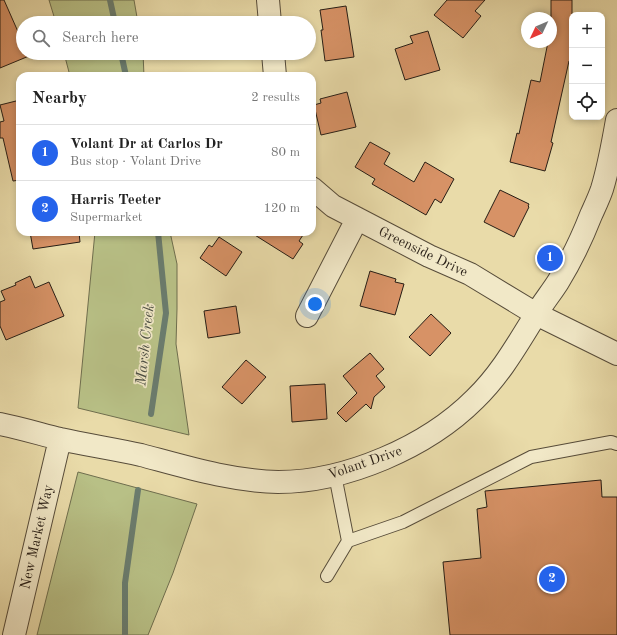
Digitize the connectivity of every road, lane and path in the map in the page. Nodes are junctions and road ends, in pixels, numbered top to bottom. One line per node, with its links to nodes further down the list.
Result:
1 (268, 0): 2 (street)
2 (269, 16)
3 (273, 60): 4 (street)
4 (274, 72)
5 (617, 120): 8 (street, Volant Drive)
6 (316, 191): 7 (street, Greenside Drive)
7 (357, 220): 8 (street, Greenside Drive); 9 (street)
8 (536, 314): 10 (street, Greenside Drive); 14 (street, Volant Drive)
9 (307, 316)
10 (617, 354)
11 (0, 424): 12 (street, Volant Drive)
12 (60, 438): 14 (street, Volant Drive); 17 (street, New Market Way)
13 (617, 444): 15 (lane)
14 (334, 475): 15 (lane)
15 (348, 541): 16 (lane)
16 (327, 576)
17 (14, 635)

